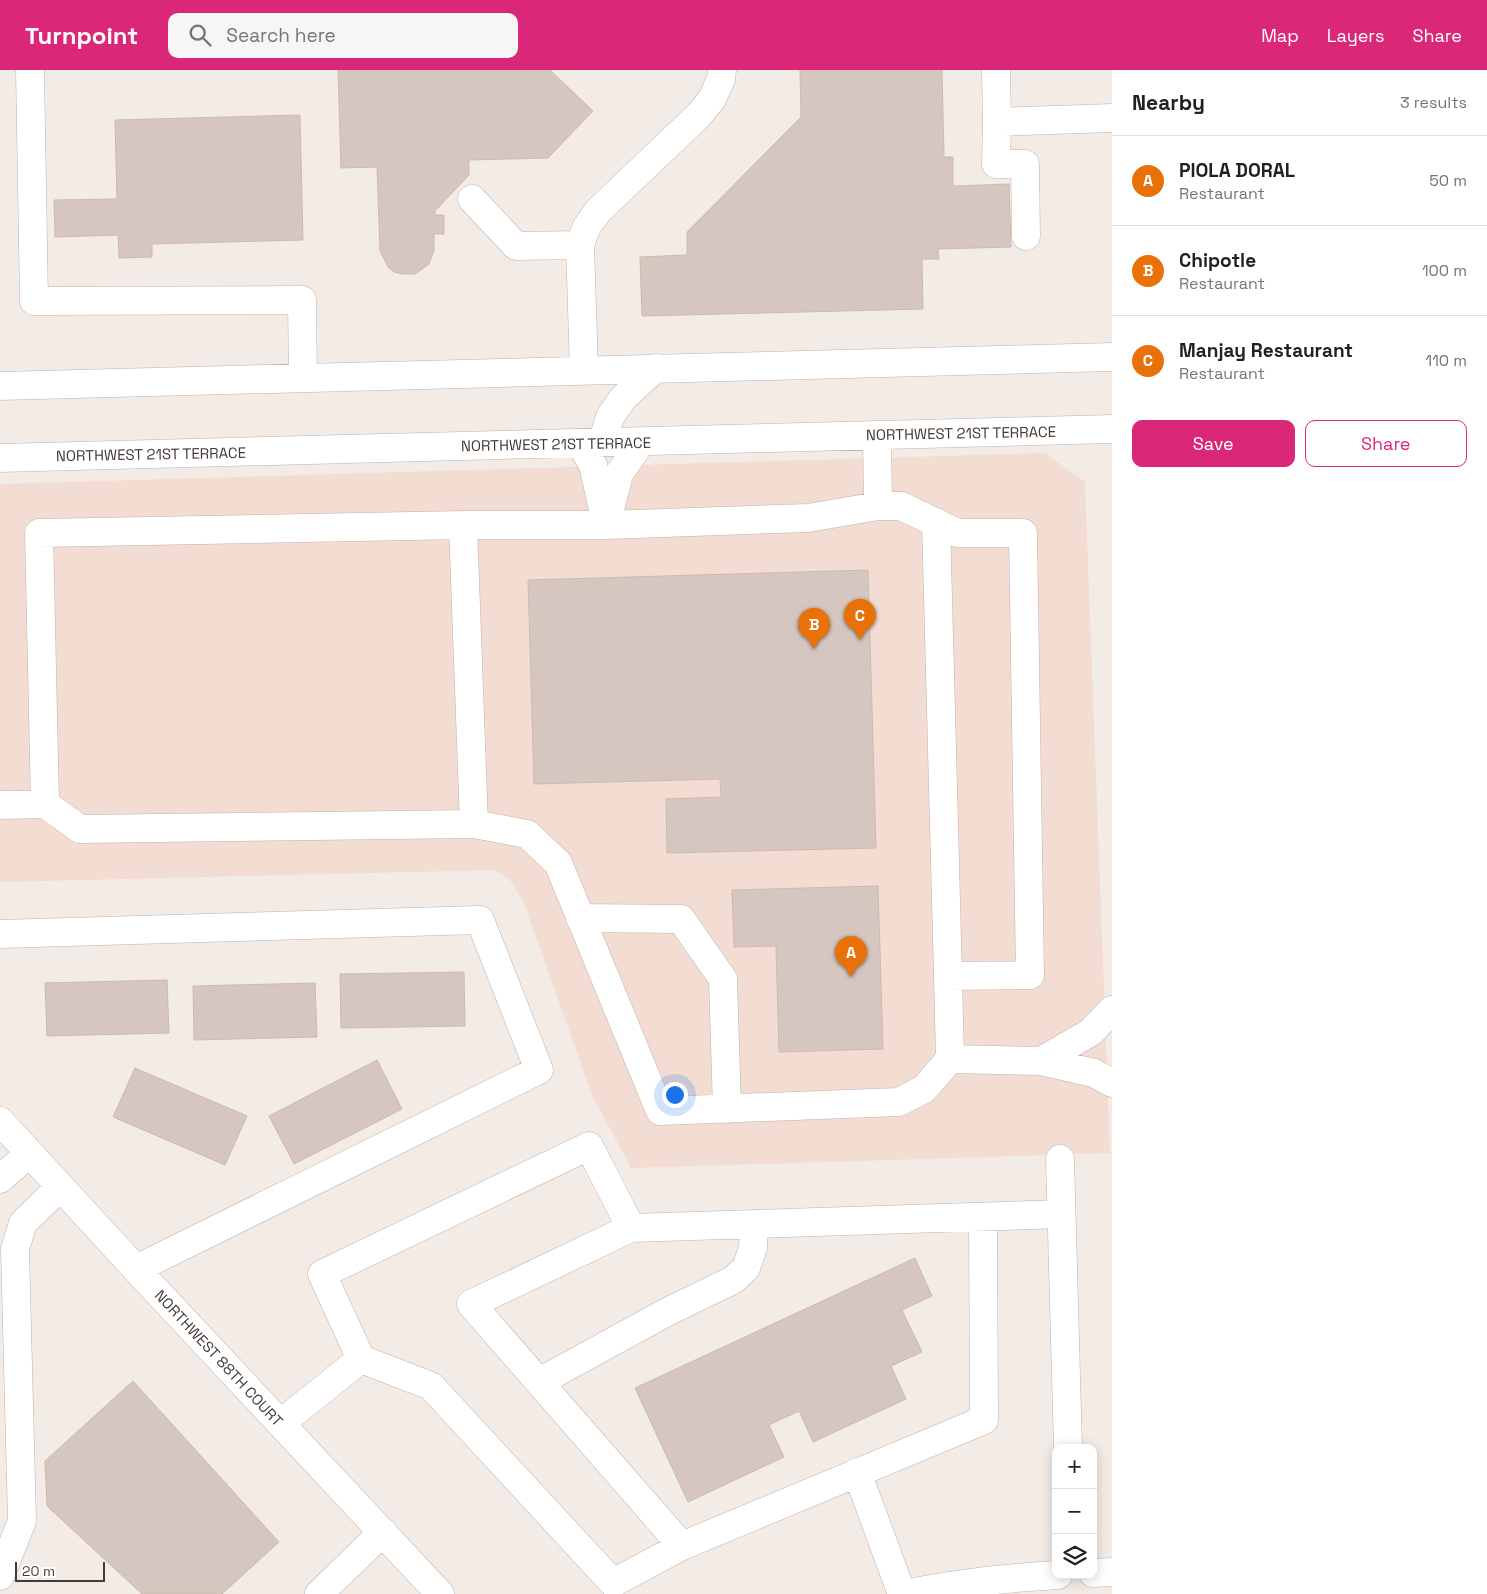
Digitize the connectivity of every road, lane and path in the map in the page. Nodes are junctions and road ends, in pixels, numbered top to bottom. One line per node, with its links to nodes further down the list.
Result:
1 (30, 70): 12 (street)
2 (722, 70): 8 (street)
3 (996, 70): 5 (street)
4 (1112, 118): 5 (street)
5 (997, 122): 7 (street)
6 (472, 199): 8 (street)
7 (1026, 236)
8 (580, 244): 11 (street)
9 (1112, 357): 10 (street)
10 (656, 368): 11 (street); 17 (street)
11 (584, 370): 12 (street)
12 (303, 378): 13 (street)
13 (0, 386)
14 (1112, 428): 15 (street, NORTHWEST 21ST TERRACE)
15 (877, 435): 16 (street, NORTHWEST 21ST TERRACE); 19 (street)
16 (641, 442): 17 (street, NORTHWEST 21ST TERRACE); 22 (street)
17 (591, 443): 18 (street, NORTHWEST 21ST TERRACE); 22 (street)
18 (0, 458)
19 (878, 506): 20 (street); 22 (street)
20 (936, 522): 28 (street); 28 (street)
21 (463, 524): 22 (street); 23 (street); 25 (street)
22 (606, 524)
23 (45, 804): 24 (street); 25 (street)
24 (0, 805)
25 (474, 824): 26 (street)
26 (580, 918): 33 (street); 33 (street)
27 (0, 934): 42 (street)
28 (948, 976): 30 (street)
29 (1112, 1010): 31 (street)
30 (950, 1059): 31 (street); 33 (street)
31 (1041, 1061): 32 (street)
32 (1112, 1083)
33 (727, 1109)
34 (10, 1138): 36 (street); 37 (street, NORTHWEST 88TH COURT)
35 (1060, 1159): 38 (street)
36 (0, 1179)
37 (60, 1187): 42 (street, NORTHWEST 88TH COURT); 53 (street)
38 (1061, 1214): 39 (street); 46 (street)
39 (983, 1217): 40 (street); 47 (street)
40 (754, 1224): 41 (street); 44 (street)
41 (631, 1228): 43 (street); 44 (street)
42 (136, 1269): 45 (street, NORTHWEST 88TH COURT)
43 (361, 1358): 45 (street); 49 (street)
44 (539, 1382): 49 (street)
45 (281, 1423): 48 (street, NORTHWEST 88TH COURT)
46 (1068, 1444)
47 (857, 1472): 49 (street); 56 (street)
48 (383, 1532): 54 (street); 55 (street, NORTHWEST 88TH COURT)
49 (682, 1546)
50 (1112, 1572): 51 (street)
51 (1097, 1573)
52 (1052, 1575): 57 (street)
53 (0, 1576)
54 (319, 1594)
55 (440, 1594)
56 (902, 1594)
57 (906, 1594)

